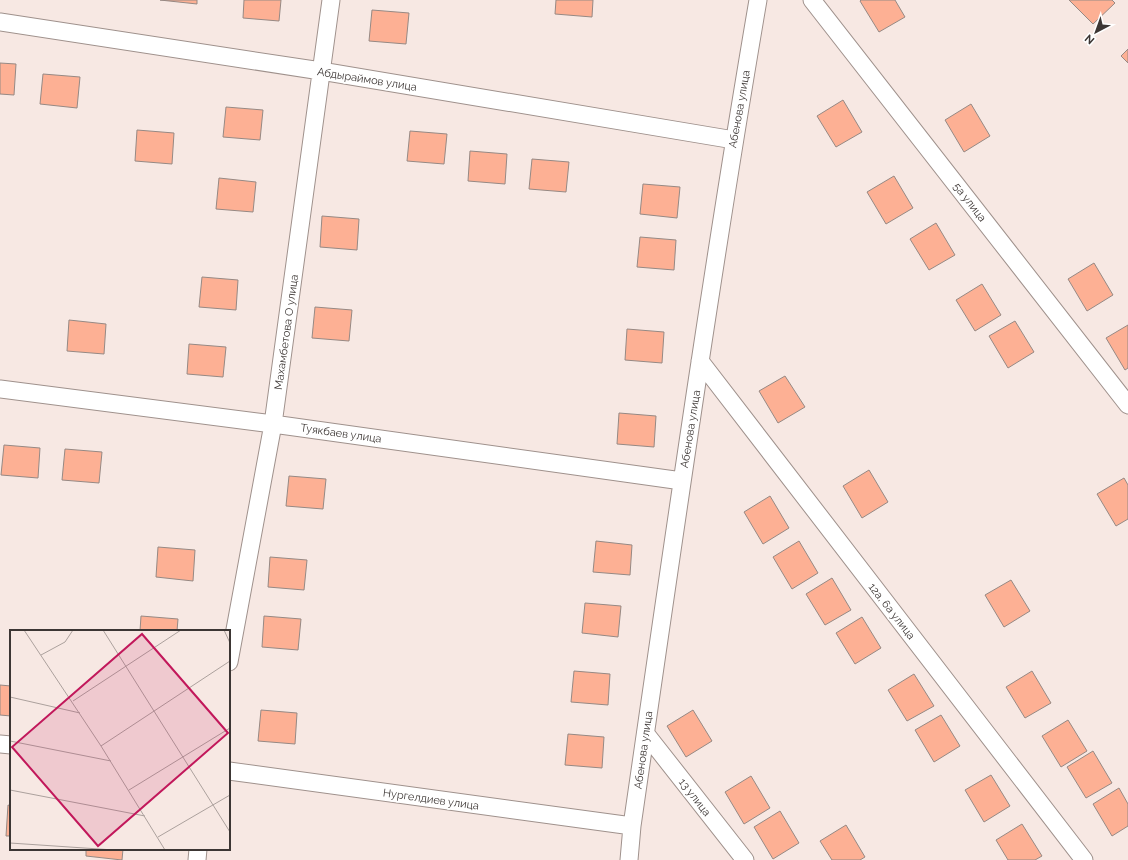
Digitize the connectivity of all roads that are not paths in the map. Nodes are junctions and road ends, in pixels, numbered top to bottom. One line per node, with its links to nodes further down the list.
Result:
1 (331, 0): 5 (street, Махамбетова О улица)
2 (758, 0): 6 (street, Абенова улица)
3 (812, 0): 9 (street, 5а улица)
4 (0, 22): 5 (street, Абдыраймов улица)
5 (321, 71): 6 (street, Абдыраймов улица); 10 (street, Махамбетова О улица)
6 (734, 140): 7 (street, Абенова улица)
7 (700, 361): 11 (street, Абенова улица); 22 (street, 12а, 6а улица)
8 (0, 389): 10 (street, Туякбаев улица)
9 (1128, 405)
10 (273, 424): 11 (street, Туякбаев улица); 12 (street, Махамбетова О улица)
11 (682, 481): 13 (street, Абенова улица)
12 (230, 657)
13 (646, 734): 17 (street, Абенова улица); 21 (street, 13 улица)
14 (0, 744): 15 (street)
15 (10, 745)
16 (230, 771): 17 (street, Нургелдиев улица)
17 (632, 826): 20 (street, Абенова улица)
18 (198, 850): 19 (street)
19 (197, 860)
20 (629, 860)
21 (745, 860)
22 (1084, 860)

